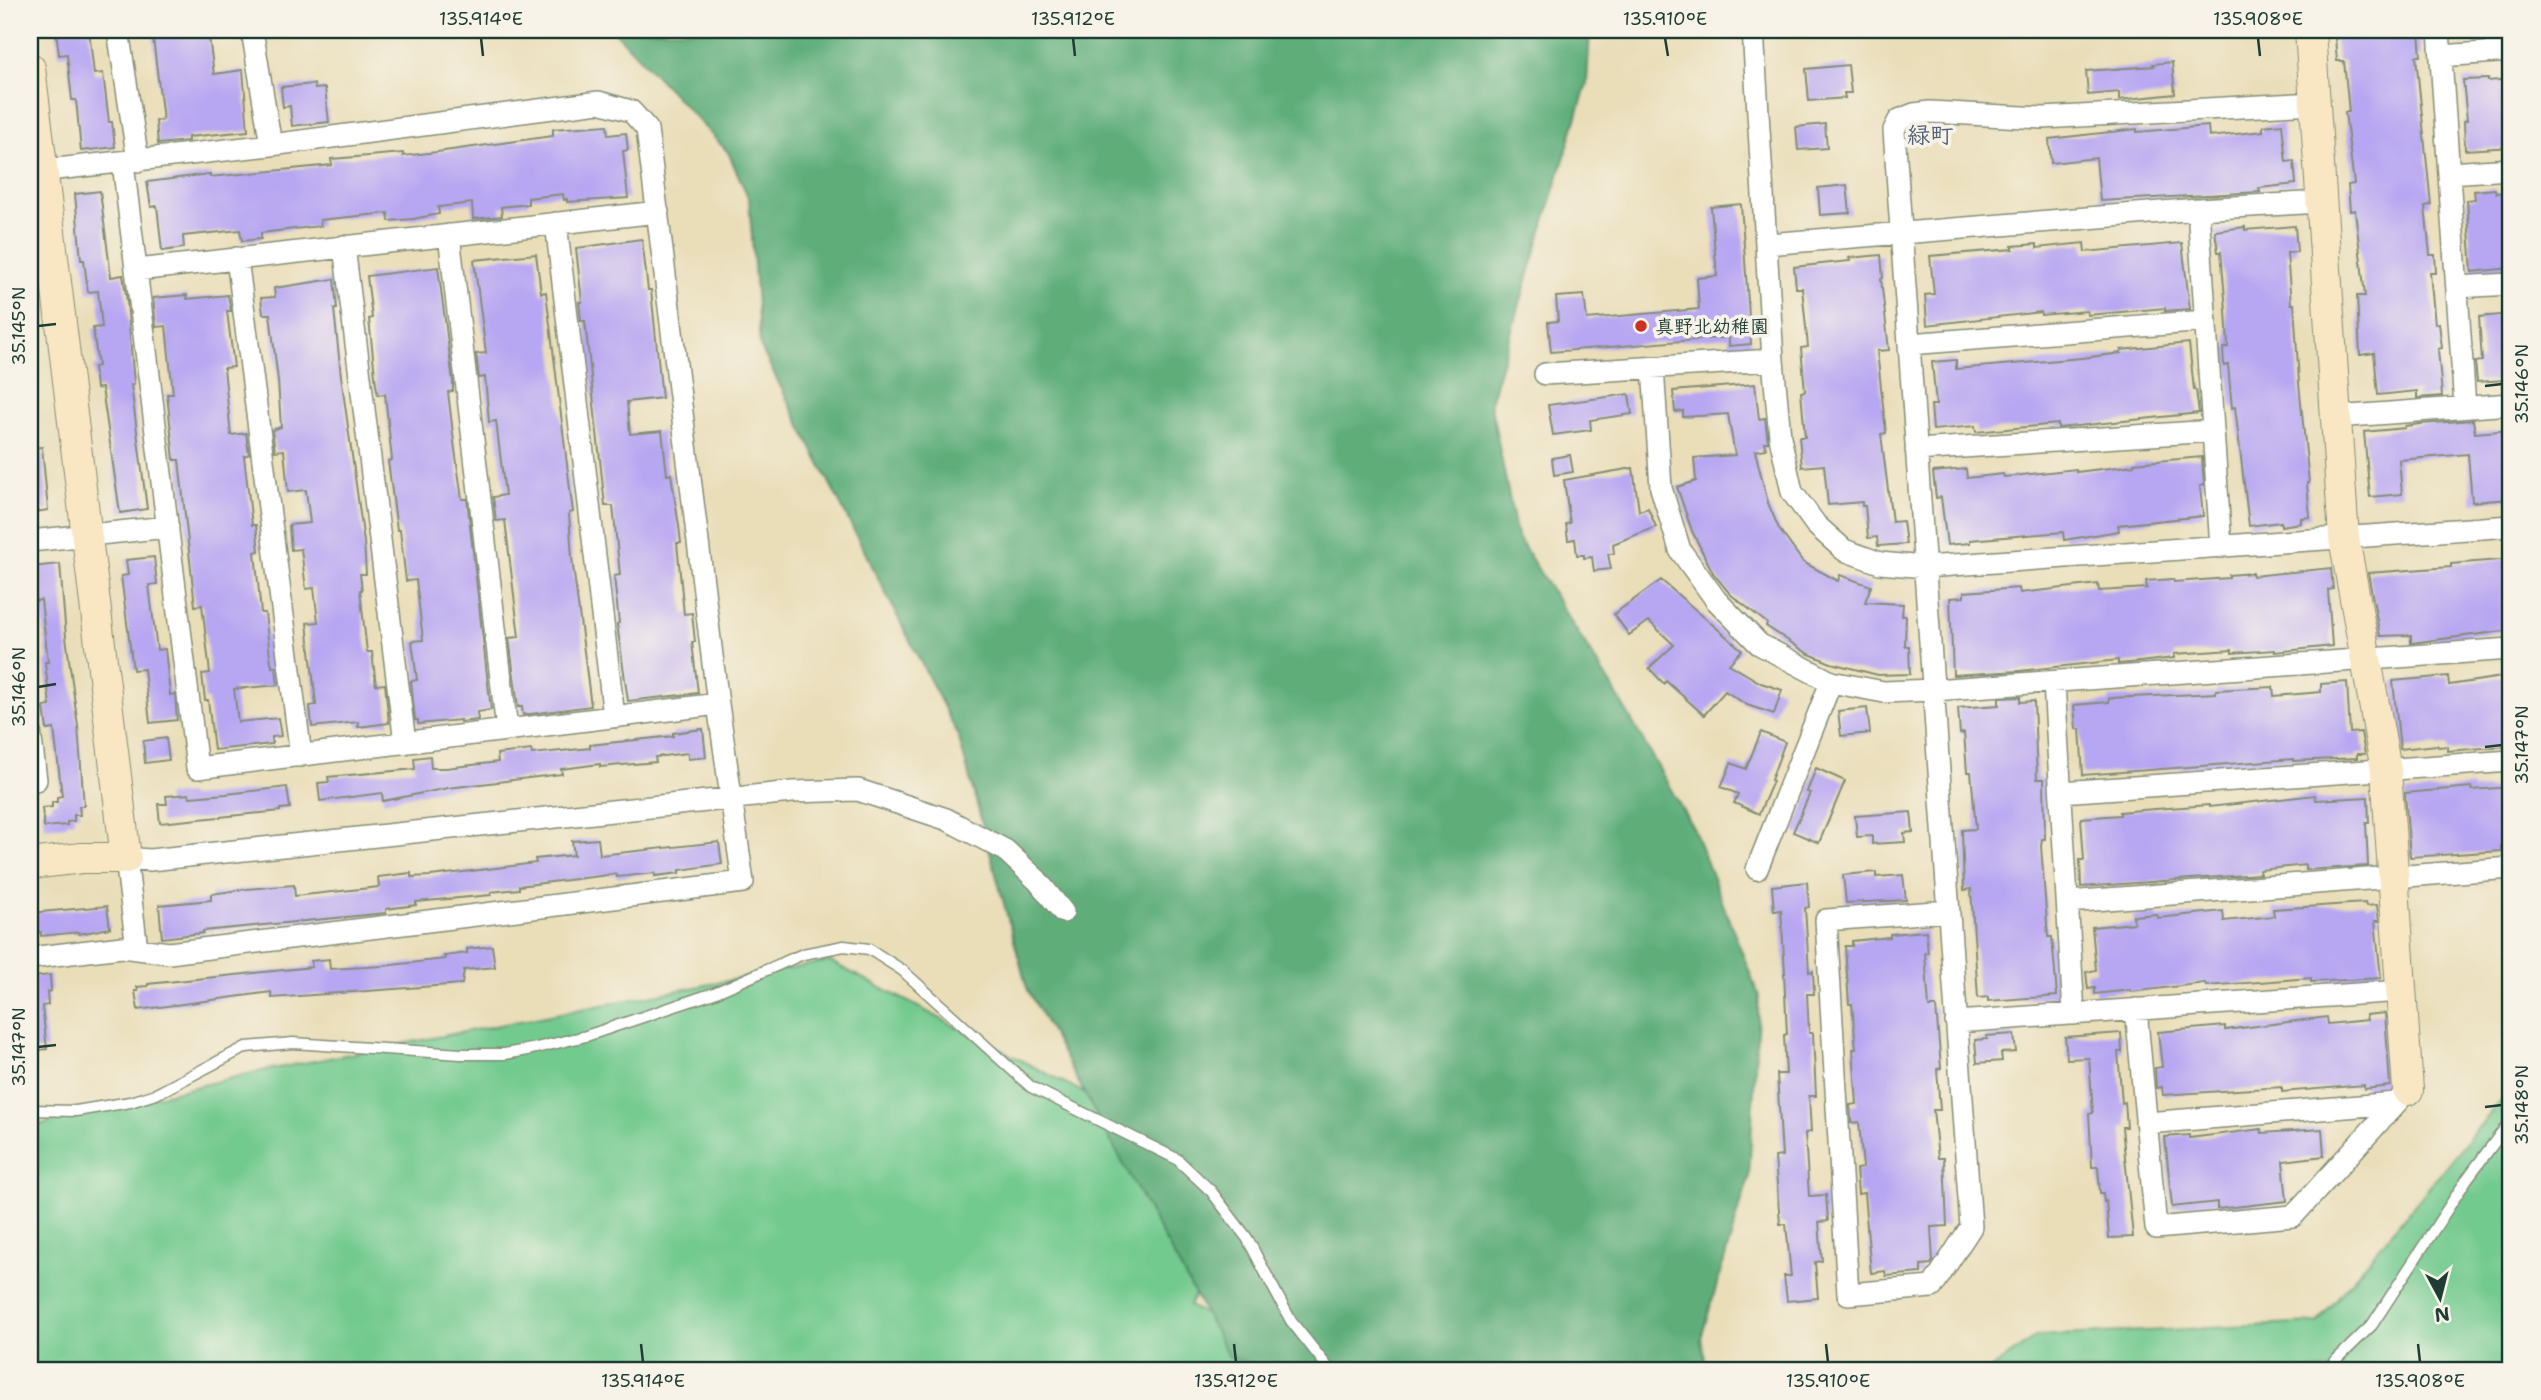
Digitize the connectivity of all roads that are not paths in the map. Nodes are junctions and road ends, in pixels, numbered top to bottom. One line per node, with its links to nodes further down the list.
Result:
1 (118, 30): 11 (street)
2 (252, 30): 10 (street)
3 (1753, 30): 21 (street)
4 (2310, 30): 9 (street)
5 (2440, 30): 7 (street)
6 (2511, 51): 7 (street)
7 (2441, 56): 14 (street)
8 (30, 68): 13 (street)
9 (2315, 103): 15 (street); 19 (street)
10 (271, 145): 11 (street); 17 (street)
11 (131, 162): 13 (street); 24 (street)
12 (2511, 169): 14 (street)
13 (36, 171): 39 (street)
14 (2449, 173): 26 (street)
15 (2321, 202): 16 (street); 34 (street)
16 (2198, 209): 19 (street); 27 (street)
17 (658, 212): 18 (street); 49 (street)
18 (556, 223): 20 (street); 50 (street)
19 (1901, 233): 21 (street); 28 (street)
20 (449, 235): 22 (street); 51 (street)
21 (1767, 244): 29 (street)
22 (344, 246): 23 (street); 53 (street)
23 (237, 258): 24 (street); 54 (street)
24 (137, 270): 38 (street)
25 (2511, 284): 26 (street)
26 (2457, 287): 33 (street)
27 (2206, 321): 28 (street); 35 (street)
28 (1909, 344): 36 (street)
29 (1773, 360): 30 (street); 43 (street)
30 (1653, 367): 31 (street); 46 (street)
31 (1545, 374)
32 (2511, 404): 33 (street)
33 (2465, 407): 34 (street)
34 (2336, 417): 40 (street)
35 (2213, 432): 36 (street); 42 (street)
36 (1916, 450): 43 (street)
37 (2511, 526): 40 (street)
38 (168, 527): 39 (street); 54 (street)
39 (87, 534): 41 (street); 60 (street)
40 (2344, 538): 42 (street); 45 (street)
41 (30, 541)
42 (2221, 547): 43 (street)
43 (1924, 567): 48 (street)
44 (2511, 649): 45 (street)
45 (2367, 661): 47 (street); 56 (street)
46 (1832, 682): 48 (street); 63 (street)
47 (2054, 683): 48 (street); 58 (street)
48 (1933, 690): 66 (street)
49 (718, 704): 50 (street); 59 (street)
50 (614, 717): 51 (street)
51 (507, 730): 53 (street)
52 (30, 731): 57 (street)
53 (405, 743): 54 (street)
54 (301, 756)
55 (2511, 761): 56 (street)
56 (2386, 770): 58 (street); 64 (street)
57 (30, 781)
58 (2061, 792): 65 (street)
59 (732, 798): 60 (street); 67 (street); 68 (street)
60 (126, 858): 61 (street); 68 (street)
61 (30, 864)
62 (2511, 868): 64 (street)
63 (1757, 869)
64 (2393, 877): 65 (street); 70 (street)
65 (2067, 902): 72 (street)
66 (1949, 911): 73 (street); 73 (street)
67 (1063, 912)
68 (137, 949): 69 (street)
69 (30, 958)
70 (2401, 991): 71 (street); 74 (street)
71 (2136, 1010): 72 (street); 77 (street)
72 (2074, 1014): 73 (street)
73 (1956, 1022)
74 (2402, 1097): 77 (street); 77 (street)
75 (30, 1110): 78 (lane)
76 (2511, 1120): 79 (lane)
77 (2146, 1123)
78 (1331, 1370)
79 (2326, 1370)

